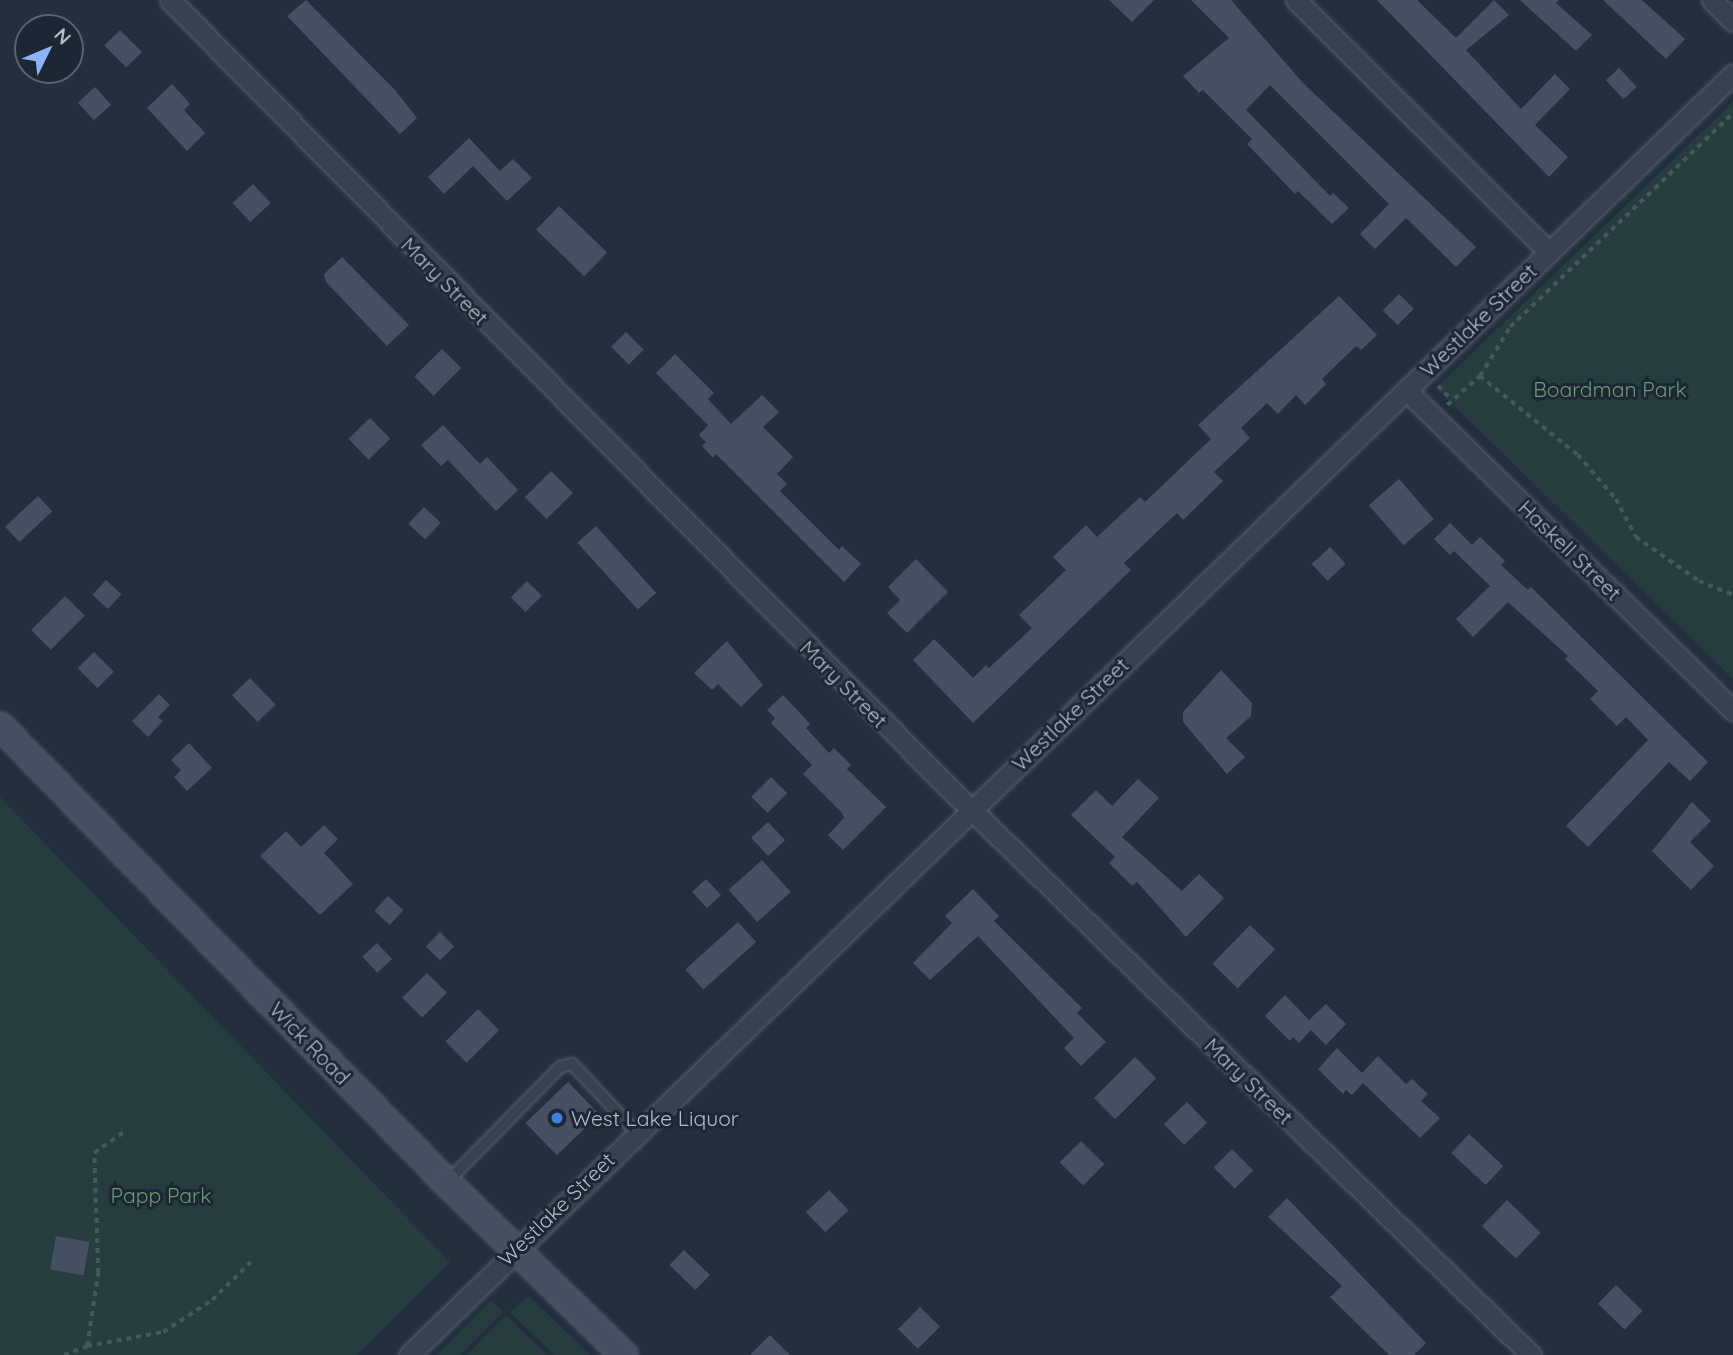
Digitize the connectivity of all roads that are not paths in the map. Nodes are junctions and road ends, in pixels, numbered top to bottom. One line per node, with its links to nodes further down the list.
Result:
1 (170, 0): 10 (street, Mary Street)
2 (1296, 0): 6 (street)
3 (1712, 0): 4 (street)
4 (1733, 21)
5 (1733, 75): 6 (street, Westlake Street)
6 (1549, 252): 7 (street, Westlake Street)
7 (1406, 390): 8 (street, Haskell Street); 10 (street, Westlake Street)
8 (1733, 710)
9 (0, 726): 12 (street, Wick Road)
10 (971, 810): 11 (street, Westlake Street); 16 (street, Mary Street)
11 (636, 1132): 12 (lane); 13 (street, Westlake Street)
12 (447, 1183): 13 (street, Wick Road)
13 (514, 1249): 14 (street, Westlake Street); 15 (street, Wick Road)
14 (409, 1355)
15 (624, 1355)
16 (1531, 1355)

